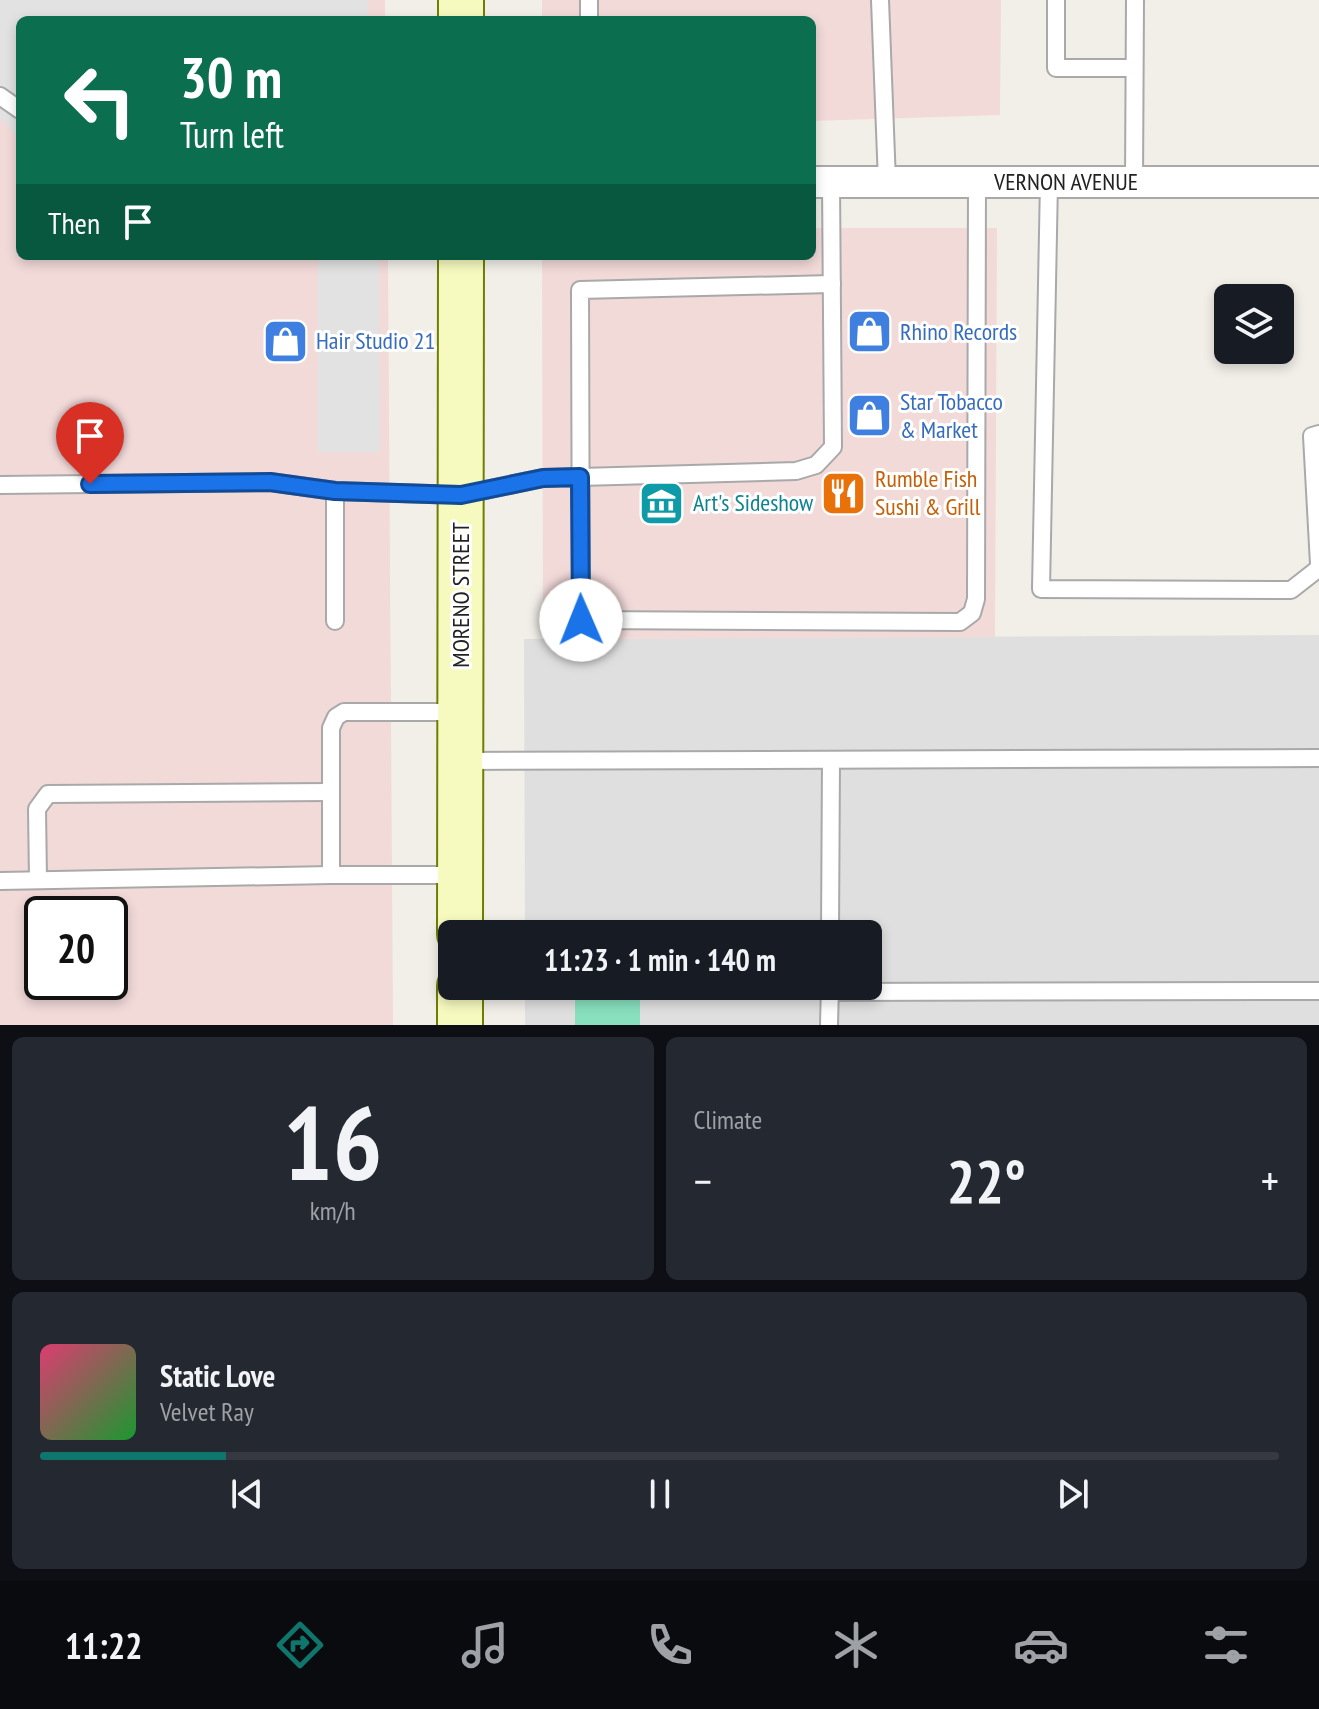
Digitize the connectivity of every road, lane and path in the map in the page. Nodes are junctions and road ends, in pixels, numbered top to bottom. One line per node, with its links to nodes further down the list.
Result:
1 (880, 0): 6 (lane)
2 (1056, 0): 4 (lane)
3 (1135, 0): 4 (lane)
4 (1134, 68): 9 (lane)
5 (821, 182): 6 (street, VERNON AVENUE); 12 (lane)
6 (887, 182): 7 (street, VERNON AVENUE)
7 (977, 182): 8 (street, VERNON AVENUE); 14 (lane)
8 (1049, 182): 9 (street, VERNON AVENUE); 18 (lane)
9 (1134, 182): 10 (street, VERNON AVENUE)
10 (1319, 182)
11 (461, 260): 17 (street, MORENO STREET)
12 (832, 284): 14 (lane); 14 (lane)
13 (1316, 435): 18 (lane)
14 (580, 477): 17 (lane)
15 (0, 485): 16 (lane)
16 (335, 491): 17 (lane); 19 (lane)
17 (461, 495): 20 (street, MORENO STREET)
18 (1319, 566)
19 (335, 621)
20 (461, 712): 23 (street, MORENO STREET); 24 (lane)
21 (1319, 758): 22 (lane)
22 (831, 760): 23 (lane); 30 (lane)
23 (461, 761): 26 (street, MORENO STREET)
24 (331, 792): 25 (lane); 27 (lane)
25 (331, 875): 26 (lane); 27 (lane)
26 (461, 875): 29 (street, MORENO STREET)
27 (38, 880): 28 (lane)
28 (0, 881)
29 (460, 920)
30 (830, 920)
31 (882, 989): 32 (lane)
32 (1319, 991)
33 (460, 1000): 35 (street)
34 (830, 1000): 36 (lane)
35 (460, 1025)
36 (829, 1025)

